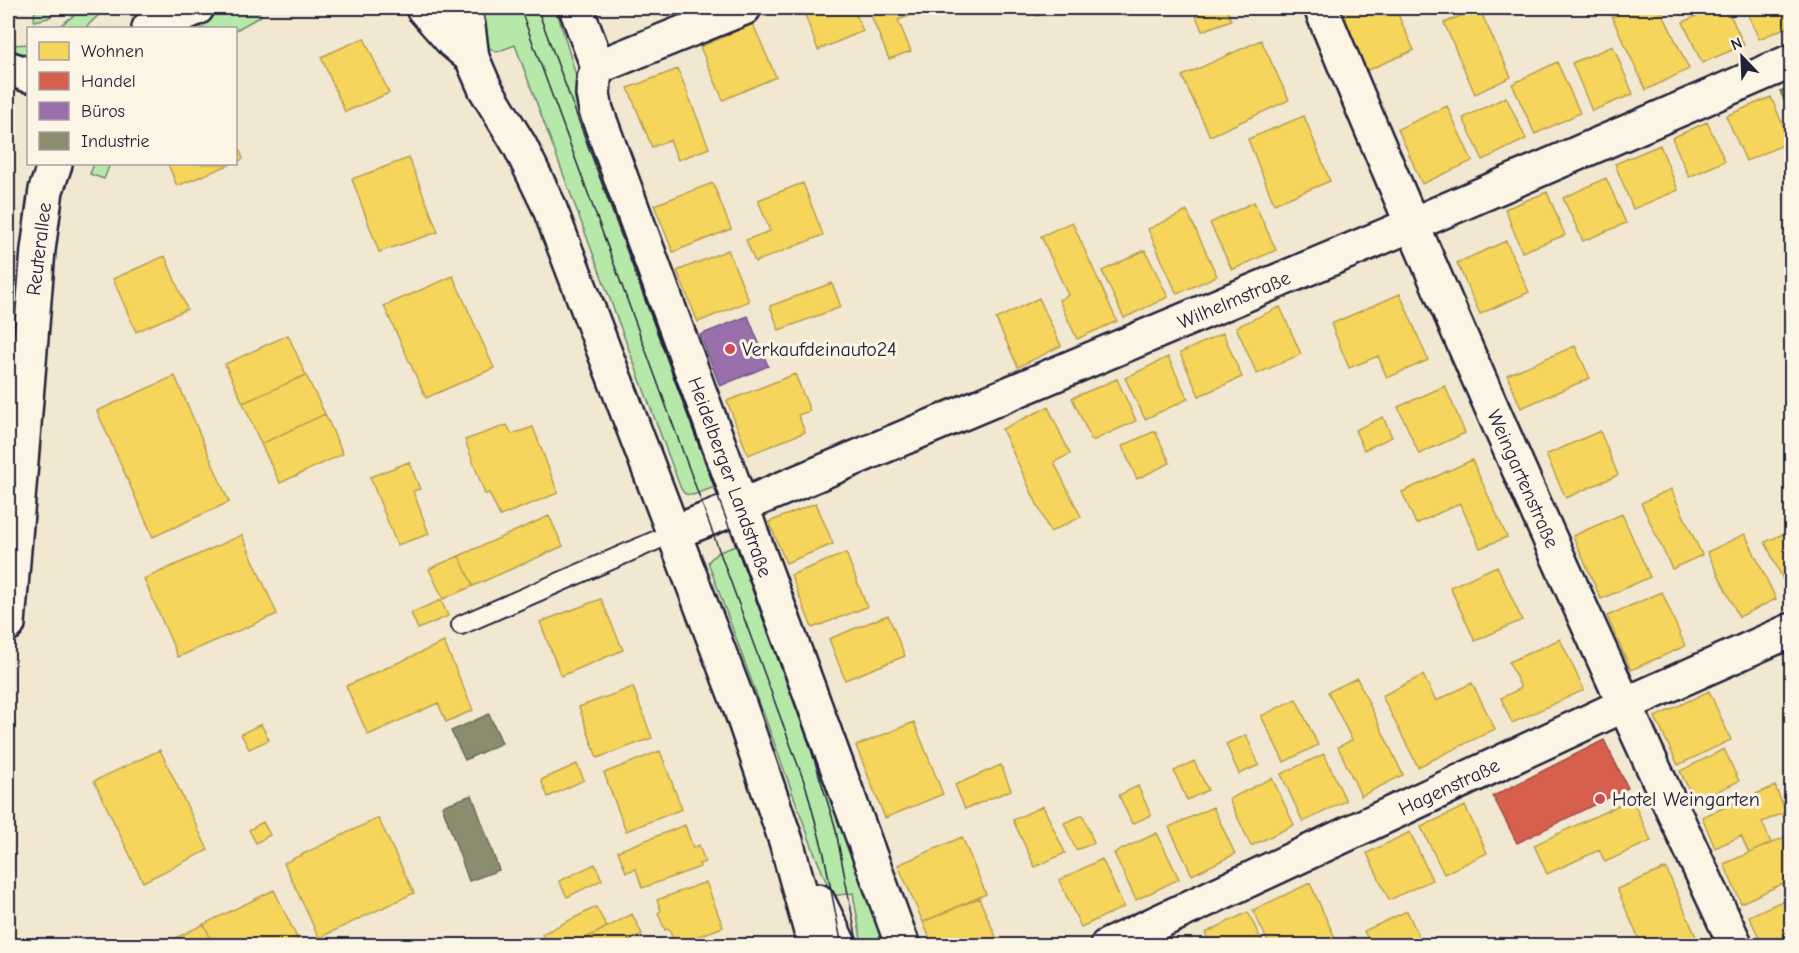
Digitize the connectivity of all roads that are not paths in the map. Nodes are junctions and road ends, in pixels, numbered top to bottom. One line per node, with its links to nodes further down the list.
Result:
1 (153, 8): 8 (street)
2 (198, 8): 9 (street)
3 (423, 8): 10 (street)
4 (464, 8): 10 (street)
5 (576, 8): 12 (street, Heidelberger Landstraße)
6 (744, 8): 12 (street)
7 (1321, 8): 16 (street, Weingartenstraße)
8 (141, 27)
9 (152, 27)
10 (472, 58): 18 (street)
11 (1791, 61): 16 (street, Wilhelmstraße)
12 (598, 67): 17 (street, Heidelberger Landstraße)
13 (8, 68): 14 (street)
14 (27, 75)
15 (55, 165): 19 (street, Reuterallee)
16 (1411, 225): 17 (street, Wilhelmstraße); 22 (street, Weingartenstraße)
17 (741, 506): 18 (street, Wilhelmstraße); 26 (street, Heidelberger Landstraße)
18 (673, 533): 20 (lane); 23 (street)
19 (8, 616)
20 (461, 625)
21 (1791, 630): 22 (street, Hagenstraße)
22 (1624, 705): 27 (street, Hagenstraße); 28 (street, Weingartenstraße)
23 (786, 841): 24 (street); 25 (street)
24 (815, 945)
25 (840, 945)
26 (903, 945)
27 (1107, 945)
28 (1736, 945)

